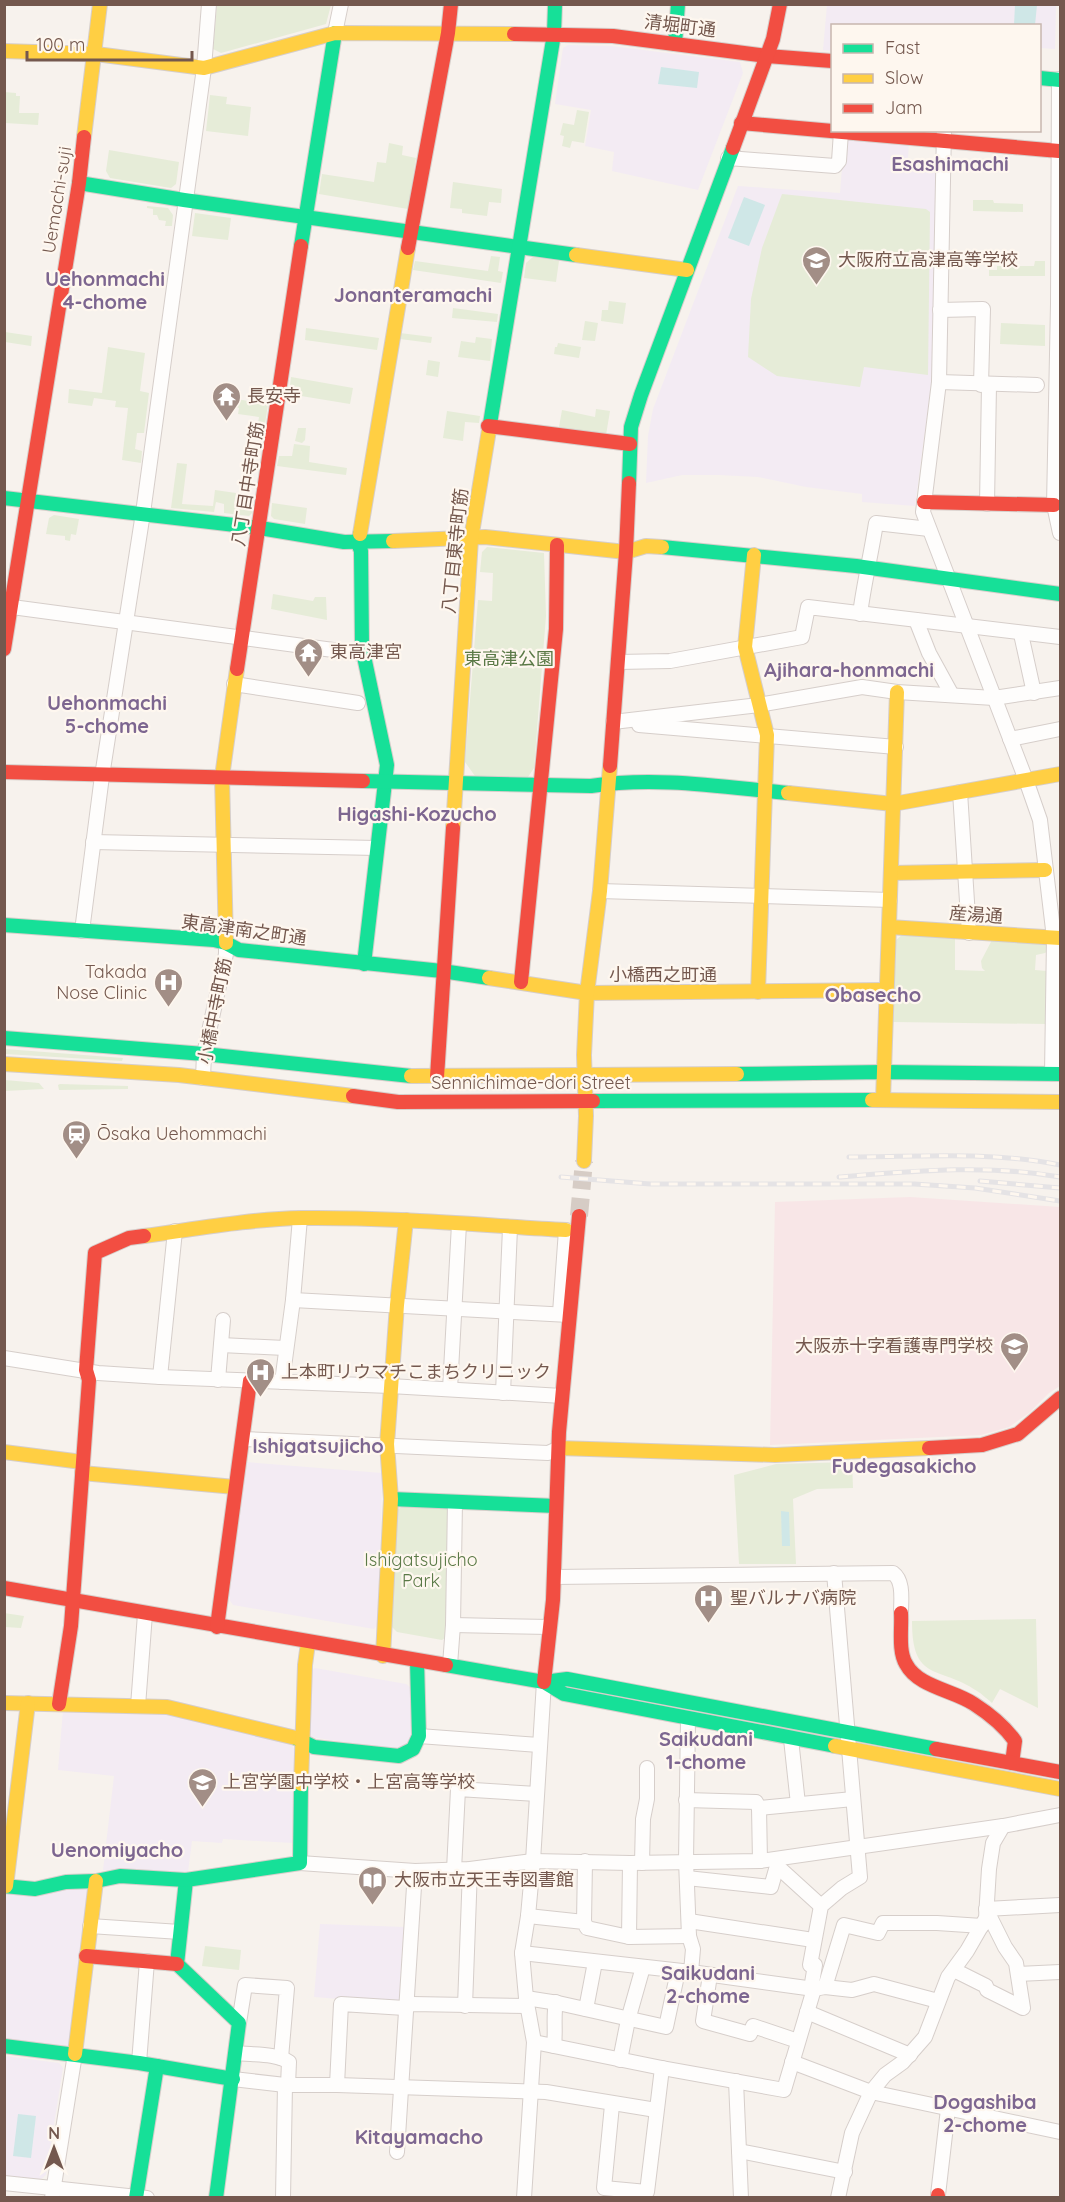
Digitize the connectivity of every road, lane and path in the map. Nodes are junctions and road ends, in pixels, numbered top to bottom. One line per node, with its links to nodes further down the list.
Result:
1 (100, 4): 13 (street, Uemachi-suji)
2 (208, 4): 16 (street)
3 (341, 4): 8 (street)
4 (451, 4): 9 (street)
5 (555, 4): 10 (street, 八丁目東寺町筋)
6 (678, 4): 11 (street)
7 (780, 4): 14 (street)
8 (335, 33): 9 (street, 清堀町通); 16 (street, 清堀町通); 27 (street, 八丁目中寺町筋)
9 (448, 33): 10 (street, 清堀町通); 28 (street)
10 (554, 34): 11 (street, 清堀町通); 29 (street, 八丁目東寺町筋)
11 (675, 44): 14 (street, 清堀町通)
12 (4, 51): 13 (street, 清堀町通)
13 (96, 54): 16 (street, 清堀町通); 25 (street, Uemachi-suji)
14 (767, 56): 15 (street, 清堀町通); 19 (street)
15 (831, 61)
16 (204, 68): 26 (street)
17 (1041, 78): 18 (street)
18 (1060, 79): 23 (street)
19 (741, 123): 20 (street); 24 (street)
20 (831, 131)
21 (841, 132): 22 (street); 24 (street)
22 (944, 135): 23 (street); 31 (street)
23 (1059, 151): 41 (street)
24 (728, 159): 30 (street)
25 (79, 183): 26 (street); 38 (street, Uemachi-suji)
26 (184, 200): 27 (street); 42 (street)
27 (305, 217): 28 (street); 43 (street, 八丁目中寺町筋)
28 (411, 232): 29 (street); 47 (street)
29 (519, 245): 30 (street); 35 (street, 八丁目東寺町筋)
30 (687, 270): 36 (street)
31 (940, 310): 32 (street); 33 (street)
32 (939, 382): 33 (street); 39 (street)
33 (985, 385): 34 (street); 40 (street)
34 (1036, 386)
35 (488, 426): 36 (street); 46 (street, 八丁目東寺町筋)
36 (630, 444): 49 (street)
37 (4, 498): 38 (street)
38 (27, 502): 42 (street); 54 (street, Uemachi-suji)
39 (924, 502): 40 (street); 44 (street)
40 (987, 504): 41 (street)
41 (1057, 506): 45 (street)
42 (143, 513): 43 (street); 57 (street)
43 (260, 528): 47 (street); 61 (street, 八丁目中寺町筋)
44 (929, 529): 51 (street); 52 (street)
45 (1060, 533)
46 (471, 539): 47 (street); 48 (street); 85 (street, 八丁目東寺町筋)
47 (358, 543): 64 (street)
48 (557, 545): 49 (street); 87 (street)
49 (626, 552): 50 (street); 65 (street)
50 (754, 555): 51 (street); 62 (street)
51 (869, 567): 52 (street); 55 (street)
52 (949, 579): 53 (street); 58 (street)
53 (1060, 594)
54 (12, 607): 57 (street); 63 (street, Uemachi-suji)
55 (860, 614): 56 (street); 62 (street)
56 (916, 620): 58 (street); 70 (street)
57 (127, 623): 61 (street); 81 (street)
58 (967, 626): 59 (street); 71 (street)
59 (1021, 634): 60 (street); 69 (street)
60 (1060, 637)
61 (241, 638): 64 (street); 66 (street, 八丁目中寺町筋)
62 (745, 647): 65 (street); 73 (street)
63 (4, 649)
64 (363, 654): 72 (street)
65 (618, 662): 74 (street)
66 (234, 684): 72 (street); 82 (street, 八丁目中寺町筋)
67 (1060, 688): 69 (street)
68 (897, 692): 70 (street); 73 (street); 78 (street)
69 (1034, 693): 71 (street)
70 (952, 695): 71 (street)
71 (994, 698): 77 (street)
72 (366, 704): 84 (street)
73 (759, 705): 74 (street); 76 (street)
74 (613, 722): 76 (street); 86 (street)
75 (1060, 729): 77 (street)
76 (767, 735): 78 (street); 88 (street)
77 (1010, 739): 83 (street)
78 (896, 747): 90 (street)
79 (4, 772): 81 (street)
80 (1060, 774): 83 (street)
81 (102, 776): 82 (street); 91 (street)
82 (222, 777): 84 (street); 92 (street, 八丁目中寺町筋)
83 (1026, 780): 89 (street); 94 (street)
84 (386, 781): 85 (street); 93 (street)
85 (456, 784): 87 (street); 107 (street, 八丁目東寺町筋)
86 (609, 784): 87 (street); 88 (street); 97 (street)
87 (541, 786): 108 (street)
88 (764, 791): 90 (street); 98 (street)
89 (960, 792): 90 (street); 95 (street)
90 (893, 804): 96 (street)
91 (93, 842): 92 (street); 102 (street)
92 (222, 845): 93 (street); 105 (street, 八丁目中寺町筋)
93 (377, 848): 106 (street)
94 (1045, 870): 95 (street); 104 (street)
95 (965, 872): 96 (street); 103 (street)
96 (891, 873): 99 (street)
97 (600, 891): 98 (street); 111 (street)
98 (761, 896): 99 (street); 110 (street)
99 (890, 900): 101 (street)
100 (4, 925): 102 (street, 東高津南之町通)
101 (888, 927): 103 (street, 産湯通); 109 (street)
102 (82, 931): 105 (street, 東高津南之町通)
103 (969, 933): 104 (street, 産湯通)
104 (1057, 938): 116 (street)
105 (226, 943): 106 (street, 東高津南之町通); 113 (street, 小橋中寺町筋)
106 (364, 963): 107 (street, 東高津南之町通)
107 (442, 971): 108 (street, 小橋西之町通); 118 (street, 八丁目東寺町筋)
108 (521, 982): 111 (street, 小橋西之町通)
109 (886, 990): 110 (street, 小橋西之町通); 115 (street)
110 (758, 992): 111 (street, 小橋西之町通)
111 (587, 993): 117 (street)
112 (4, 1038): 113 (street, Sennichimae-dori Street)
113 (204, 1054): 118 (street, Sennichimae-dori Street); 119 (street, 小橋中寺町筋)
114 (4, 1064): 119 (street, Sennichimae-dori Street)
115 (884, 1072): 116 (street, Sennichimae-dori Street); 117 (street, Sennichimae-dori Street); 120 (street)
116 (1056, 1074)
117 (585, 1075): 118 (street, Sennichimae-dori Street); 121 (street)
118 (437, 1077)
119 (203, 1078): 121 (street, Sennichimae-dori Street)
120 (883, 1100): 121 (street, Sennichimae-dori Street); 122 (street, Sennichimae-dori Street)
121 (586, 1101): 123 (street)
122 (1060, 1102)
123 (584, 1161)
124 (579, 1216): 134 (street)
125 (300, 1218): 126 (street); 129 (street); 130 (street)
126 (406, 1220): 127 (street); 131 (street)
127 (459, 1224): 128 (street); 132 (street)
128 (510, 1228): 133 (street); 134 (street)
129 (175, 1231): 139 (street); 140 (street)
130 (293, 1300): 131 (street); 137 (street)
131 (396, 1305): 132 (street); 144 (street)
132 (454, 1308): 133 (street); 145 (street)
133 (506, 1311): 134 (street); 146 (street)
134 (564, 1314): 147 (street)
135 (223, 1320): 136 (street)
136 (221, 1345): 137 (street); 141 (street)
137 (285, 1348): 143 (street)
138 (4, 1358): 139 (street)
139 (86, 1370): 140 (street); 153 (street)
140 (160, 1377): 141 (street)
141 (218, 1380): 142 (street)
142 (250, 1381): 143 (street); 149 (street)
143 (282, 1382): 144 (street)
144 (390, 1386): 145 (street); 150 (street)
145 (450, 1389): 146 (street)
146 (503, 1392): 147 (street)
147 (562, 1396): 151 (street)
148 (1060, 1398): 151 (street)
149 (243, 1439): 150 (street); 154 (street)
150 (387, 1444): 151 (street); 155 (street)
151 (559, 1448): 157 (street)
152 (4, 1452): 153 (street)
153 (82, 1467): 154 (street); 161 (street)
154 (235, 1486): 164 (street)
155 (391, 1499): 156 (street); 167 (street)
156 (455, 1502): 157 (street); 163 (street)
157 (556, 1506): 159 (street)
158 (834, 1573): 159 (street); 176 (street); 182 (street)
159 (554, 1578): 165 (street)
160 (4, 1588): 161 (street)
161 (72, 1600): 162 (street); 173 (street)
162 (145, 1614): 164 (street); 174 (street)
163 (453, 1625): 165 (street); 169 (street)
164 (218, 1627): 166 (street)
165 (550, 1627): 170 (street)
166 (308, 1643): 167 (street); 179 (street)
167 (384, 1656): 168 (street)
168 (417, 1661): 169 (street); 177 (street)
169 (450, 1665): 170 (street)
170 (544, 1682): 175 (street); 176 (street); 180 (street)
171 (4, 1703): 172 (street)
172 (28, 1703): 173 (street); 187 (street)
173 (59, 1704): 174 (street)
174 (138, 1706): 179 (street)
175 (688, 1719): 178 (street); 189 (street)
176 (848, 1732): 181 (street); 182 (street)
177 (419, 1736): 179 (street); 180 (street)
178 (791, 1739): 181 (street); 190 (street)
179 (302, 1742): 200 (street)
180 (539, 1745): 186 (street)
181 (850, 1750): 185 (street); 188 (street)
182 (1012, 1763): 184 (street)
183 (647, 1768): 201 (street)
184 (1060, 1772)
185 (1060, 1789)
186 (537, 1794): 195 (street); 203 (street)
187 (11, 1795): 208 (street)
188 (853, 1799): 190 (street); 194 (street)
189 (686, 1800): 191 (street); 197 (street)
190 (798, 1804): 191 (street)
191 (759, 1808): 198 (street)
192 (1060, 1815): 193 (street)
193 (1003, 1826): 194 (street); 211 (street)
194 (857, 1846): 199 (street); 210 (street)
195 (533, 1861): 196 (street); 202 (street); 212 (street)
196 (585, 1861): 201 (street); 214 (street)
197 (686, 1861): 198 (street); 201 (street); 205 (street)
198 (760, 1861): 199 (street)
199 (777, 1862): 205 (street); 210 (street)
200 (300, 1863): 204 (street); 206 (street)
201 (636, 1863): 219 (street)
202 (470, 1869): 203 (street); 236 (street)
203 (454, 1870): 204 (street)
204 (415, 1871): 237 (street)
205 (687, 1878): 213 (street)
206 (186, 1880): 207 (street); 217 (street)
207 (96, 1881): 208 (street); 215 (street)
208 (5, 1886)
209 (1060, 1905): 211 (street)
210 (820, 1906): 220 (street)
211 (986, 1909): 216 (street); 230 (street)
212 (528, 1916): 214 (street); 221 (street)
213 (689, 1921): 218 (street); 220 (street)
214 (584, 1922): 219 (street)
215 (90, 1926): 217 (street); 222 (street)
216 (981, 1926): 227 (street); 232 (street)
217 (180, 1932): 225 (street)
218 (689, 1936): 219 (street); 228 (street)
219 (629, 1937)
220 (813, 1940): 232 (street)
221 (522, 1953): 224 (street); 234 (street)
222 (86, 1956): 223 (street); 246 (street)
223 (147, 1961): 225 (street); 252 (street)
224 (595, 1962): 226 (street); 238 (street)
225 (177, 1964): 241 (street)
226 (643, 1967): 228 (street); 240 (street)
227 (954, 1970): 230 (street); 233 (street)
228 (684, 1972): 231 (street); 240 (street)
229 (1060, 1972): 230 (street)
230 (1018, 1974)
231 (710, 1975): 232 (street); 242 (street)
232 (817, 1988): 233 (street); 239 (street)
233 (938, 2001): 248 (street)
234 (526, 2002): 235 (street); 236 (street); 243 (street)
235 (556, 2002): 238 (street); 245 (street)
236 (465, 2006): 237 (street)
237 (405, 2008): 258 (street); 259 (street)
238 (586, 2009): 240 (street)
239 (807, 2012): 242 (street); 248 (street)
240 (628, 2020): 250 (street)
241 (239, 2023): 247 (street); 249 (street)
242 (798, 2041): 251 (street)
243 (534, 2042): 245 (street); 260 (street)
244 (4, 2046): 246 (street)
245 (554, 2046): 250 (street)
246 (75, 2054): 252 (street); 270 (street)
247 (236, 2054): 249 (street); 255 (street)
248 (910, 2055): 261 (street)
249 (281, 2058): 257 (street)
250 (620, 2060): 254 (street)
251 (792, 2062): 256 (street); 261 (street)
252 (139, 2063): 253 (street)
253 (157, 2066): 255 (street); 272 (street)
254 (662, 2068): 256 (street); 264 (street)
255 (233, 2079): 257 (street); 273 (street)
256 (736, 2082): 266 (street)
257 (286, 2085): 258 (street); 274 (street)
258 (337, 2085): 259 (street)
259 (401, 2087): 260 (street); 267 (street)
260 (531, 2092): 262 (street); 275 (street)
261 (871, 2092): 263 (street); 268 (street)
262 (612, 2105): 264 (street); 264 (street)
263 (948, 2109): 265 (street); 271 (street)
264 (656, 2110)
265 (1060, 2132)
266 (739, 2151): 268 (street); 276 (street)
267 (397, 2152)
268 (845, 2172): 277 (street)
269 (4, 2183): 270 (street)
270 (52, 2193): 272 (street)
271 (938, 2196)
272 (140, 2197)
273 (216, 2198)
274 (283, 2198)
275 (524, 2198)
276 (741, 2198)
277 (838, 2198)

